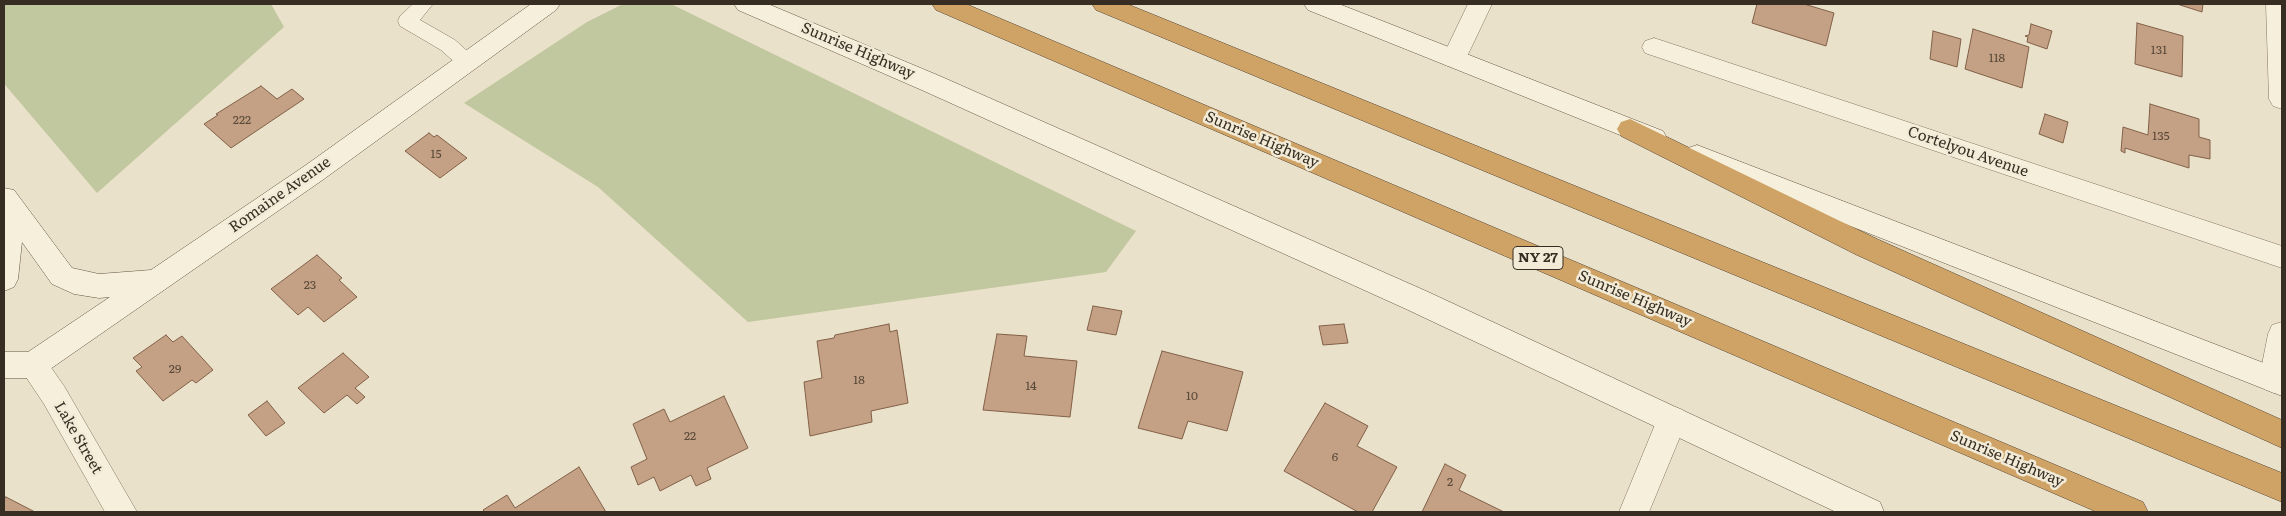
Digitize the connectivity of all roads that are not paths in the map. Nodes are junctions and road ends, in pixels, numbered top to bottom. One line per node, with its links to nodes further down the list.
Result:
1 (424, 4): 11 (lane)
2 (548, 4): 11 (street, Romaine Avenue)
3 (746, 4): 22 (street, Sunrise Highway)
4 (944, 4): 28 (highway, Sunrise Highway / NY 27)
5 (1104, 4): 24 (highway)
6 (1316, 4): 10 (street)
7 (1480, 4): 10 (street)
8 (2278, 4): 12 (street)
9 (1654, 47): 15 (street, Cortelyou Avenue)
10 (1454, 58): 13 (street)
11 (467, 62): 17 (street, Romaine Avenue)
12 (2282, 99)
13 (1630, 129): 21 (street); 23 (highway)
14 (4, 196): 16 (street); 17 (street)
15 (2282, 257)
16 (4, 279)
17 (157, 280): 20 (street, Romaine Avenue)
18 (2282, 334): 21 (street)
19 (4, 365): 20 (street)
20 (33, 365): 25 (street, Lake Street)
21 (2278, 382)
22 (1672, 420): 26 (street); 27 (street, Sunrise Highway)
23 (2282, 434)
24 (2282, 488)
25 (122, 512)
26 (1634, 512)
27 (1869, 512)
28 (2132, 512)

